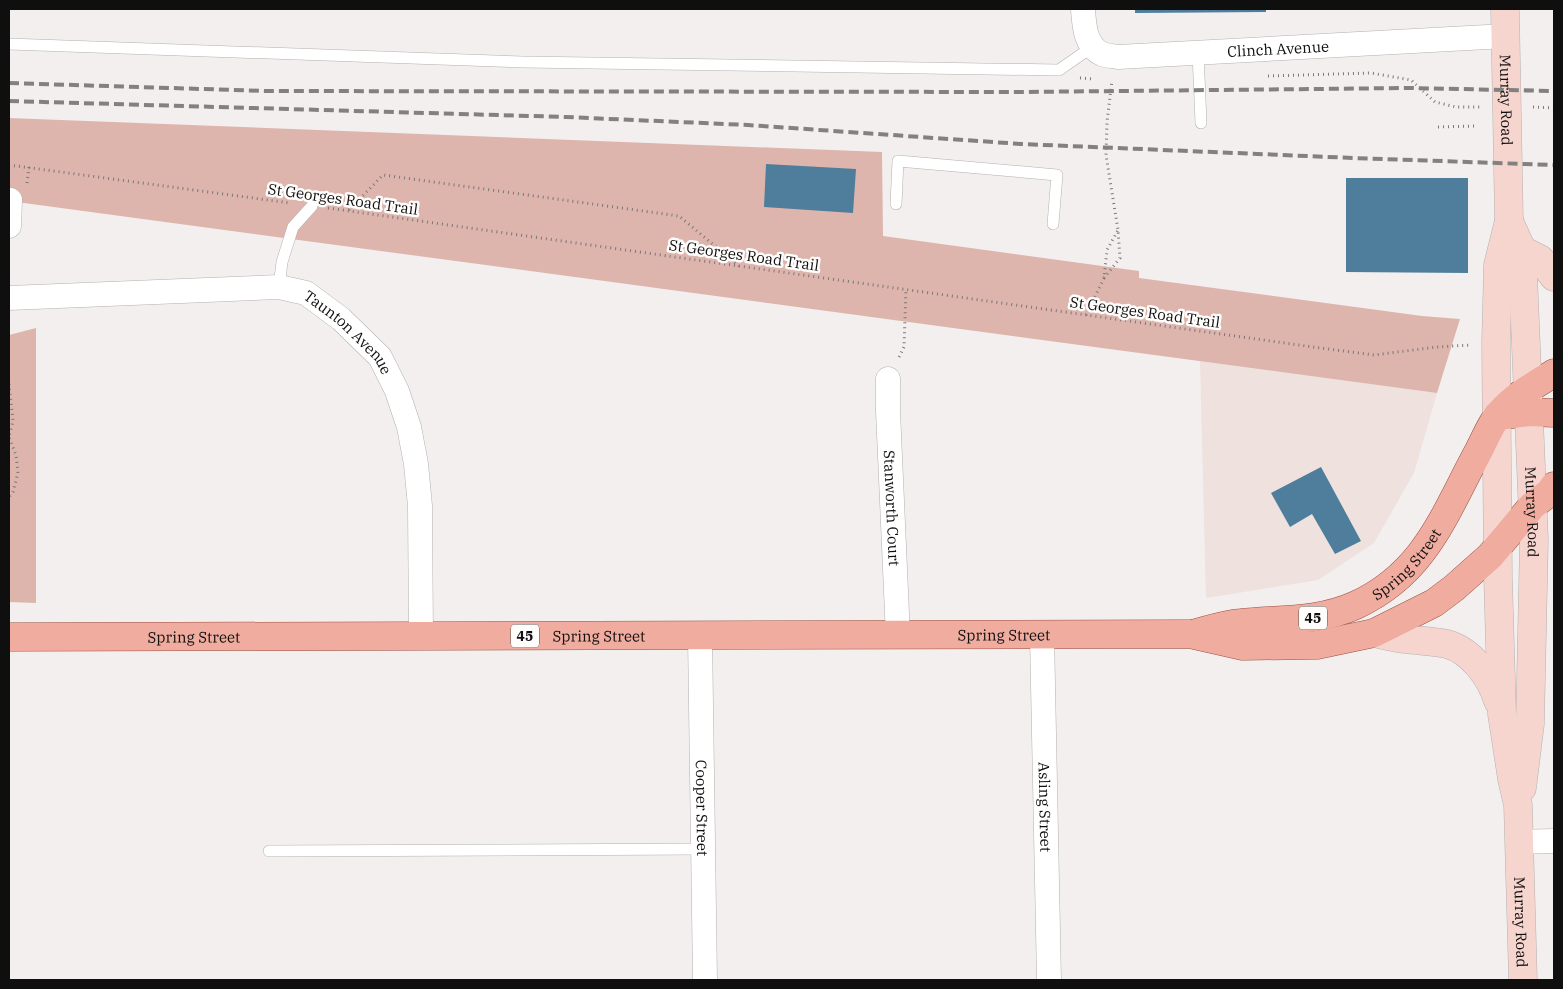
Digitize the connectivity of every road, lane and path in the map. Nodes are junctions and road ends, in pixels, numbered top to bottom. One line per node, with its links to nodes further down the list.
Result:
1 (1083, 9): 5 (street)
2 (1505, 9): 3 (main road, Murray Road)
3 (1506, 36): 6 (street, Clinch Avenue); 20 (main road, Murray Road)
4 (9, 44): 7 (lane)
5 (1092, 47): 6 (street, Clinch Avenue); 7 (lane)
6 (1198, 53): 12 (lane)
7 (1059, 70): 10 (path)
8 (1266, 76): 11 (path)
9 (1121, 79): 10 (path)
10 (1112, 80): 23 (path)
11 (1476, 106)
12 (1201, 124)
13 (1476, 126): 14 (path)
14 (1438, 127)
15 (9, 165): 18 (path, St Georges Road Trail)
16 (10, 200): 22 (street)
17 (896, 204): 21 (lane)
18 (312, 206): 19 (path, St Georges Road Trail); 28 (lane)
19 (348, 211): 25 (path, St Georges Road Trail); 25 (path)
20 (1509, 221): 24 (main road, Murray Road); 37 (main road, Murray Road)
21 (1053, 224)
22 (9, 226)
23 (1118, 230): 27 (path); 27 (path)
24 (1522, 250): 26 (main road); 36 (main road, Murray Road)
25 (739, 266): 29 (path, St Georges Road Trail)
26 (1554, 277)
27 (1104, 278): 31 (path)
28 (279, 287): 30 (street, Taunton Avenue); 49 (street, Taunton Avenue)
29 (906, 289): 31 (path, St Georges Road Trail); 34 (path)
30 (9, 298)
31 (1086, 315): 32 (path, St Georges Road Trail)
32 (1476, 345)
33 (1554, 373): 36 (main road)
34 (888, 378): 47 (street, Stanworth Court)
35 (9, 384): 38 (path)
36 (1537, 405): 37 (main road); 41 (main road, Murray Road)
37 (1497, 416): 42 (main road, Murray Road); 44 (main road, Spring Street / 45)
38 (9, 437): 40 (path)
39 (1554, 486): 41 (main road, 45)
40 (9, 497)
41 (1532, 506): 42 (main road, 45); 51 (main road, Murray Road)
42 (1498, 548): 43 (main road, Spring Street / 45); 50 (main road, Murray Road)
43 (1374, 633): 44 (main road, Spring Street / 45); 50 (main road)
44 (1190, 634): 45 (main road, Spring Street / 45)
45 (1042, 635): 47 (main road, Spring Street / 45); 57 (street, Asling Street)
46 (700, 636): 47 (main road, Spring Street / 45); 49 (main road, Spring Street / 45); 54 (street, Cooper Street)
47 (898, 636)
48 (9, 637): 49 (main road, Spring Street / 45)
49 (421, 637)
50 (1502, 714): 51 (main road, Murray Road)
51 (1518, 805): 53 (main road, Murray Road)
52 (1554, 841): 53 (street)
53 (1519, 842): 58 (main road, Murray Road)
54 (703, 849): 55 (lane); 56 (street, Cooper Street)
55 (270, 851)
56 (705, 980)
57 (1049, 980)
58 (1523, 980)

